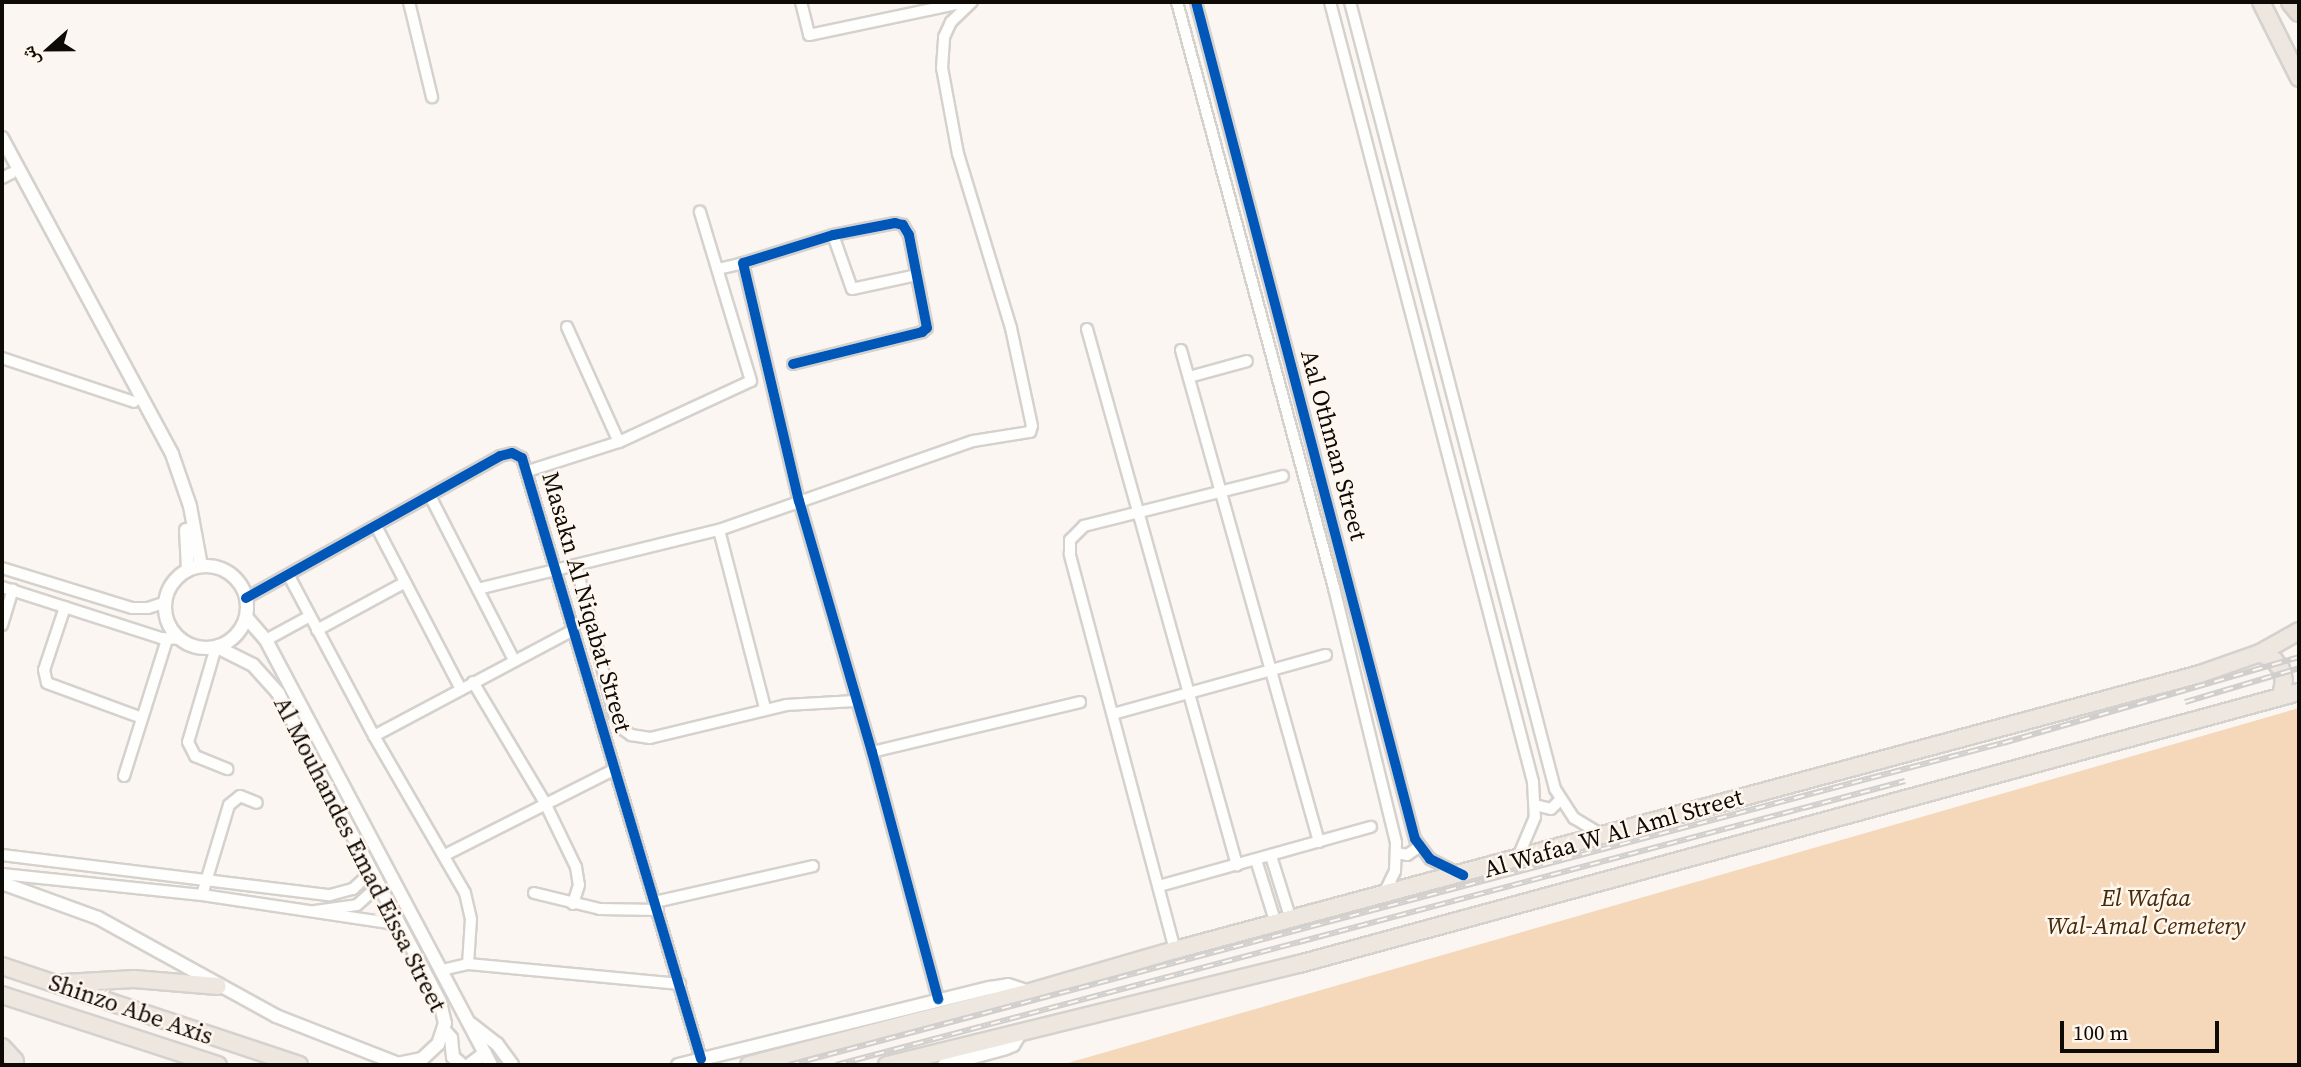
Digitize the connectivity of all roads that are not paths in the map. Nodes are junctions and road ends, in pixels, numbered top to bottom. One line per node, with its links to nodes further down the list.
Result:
1 (409, 2): 13 (street)
2 (801, 2): 3 (street)
3 (966, 2)
4 (972, 2): 37 (street)
5 (1177, 2): 90 (street, Aal Othman Street)
6 (1196, 2): 89 (street, Aal Othman Street)
7 (1330, 2): 15 (street)
8 (1350, 2): 14 (street)
9 (2261, 2): 12 (main road)
10 (2291, 2): 11 (highway)
11 (2299, 12)
12 (2299, 79)
13 (432, 97)
14 (1379, 108): 15 (street); 82 (street)
15 (1359, 113): 85 (street)
16 (2, 138): 42 (street)
17 (2, 154): 18 (street)
18 (7, 175): 31 (street)
19 (700, 212): 22 (street)
20 (833, 235): 21 (street); 23 (street); 23 (street)
21 (743, 263): 22 (street); 37 (street)
22 (718, 269): 32 (street)
23 (917, 275): 29 (street)
24 (567, 327): 32 (street)
25 (1087, 329): 38 (street)
26 (1181, 350): 30 (street)
27 (2, 358): 31 (street)
28 (1247, 361): 30 (street)
29 (793, 364)
30 (1189, 377): 35 (street)
31 (134, 402): 45 (street)
32 (619, 442): 33 (street)
33 (528, 471): 36 (street, Masakn Al Niqabat Street); 44 (street, Masakn Al Niqabat Street)
34 (1283, 476): 35 (street)
35 (1223, 492): 38 (street); 66 (street)
36 (430, 496): 39 (street, Masakn Al Niqabat Street); 49 (street)
37 (799, 501): 40 (street); 72 (street)
38 (1138, 514): 70 (street); 75 (street)
39 (376, 526): 46 (street, Masakn Al Niqabat Street); 47 (street)
40 (719, 530): 41 (street); 74 (street)
41 (576, 565): 44 (street); 74 (street)
42 (201, 566): 45 (street); 51 (street)
43 (2, 568): 52 (street)
44 (557, 569): 49 (street); 58 (street, Masakn Al Niqabat Street)
45 (188, 570): 52 (street)
46 (289, 576): 51 (street, Masakn Al Niqabat Street); 55 (street)
47 (404, 583): 57 (street); 68 (street)
48 (2, 587): 50 (street)
49 (478, 589): 65 (street)
50 (13, 590): 53 (street); 56 (street)
51 (246, 598): 54 (street)
52 (166, 602): 60 (street)
53 (65, 607): 60 (street); 76 (street)
54 (246, 617): 61 (street, Al Mouhandes Emad Eissa Street); 62 (street)
55 (310, 617): 57 (street); 61 (street)
56 (2, 625)
57 (317, 630): 77 (street)
58 (573, 630): 65 (street); 80 (street, Masakn Al Niqabat Street)
59 (2299, 631): 63 (main road, Al Wafaa W Al Aml Street)
60 (174, 639): 62 (street); 76 (street)
61 (266, 640): 118 (street, Al Mouhandes Emad Eissa Street)
62 (216, 647): 79 (street); 98 (street, Al Mouhandes Emad Eissa Street)
63 (2260, 653): 71 (main road); 87 (main road, Al Wafaa W Al Aml Street)
64 (1326, 655): 66 (street)
65 (514, 660): 67 (street)
66 (1272, 670): 70 (street); 88 (street)
67 (473, 682): 68 (street); 84 (street)
68 (461, 689): 77 (street)
69 (2299, 692): 71 (main road, Al Wafaa W Al Aml Street)
70 (1188, 693): 75 (street); 96 (street)
71 (2281, 697): 127 (main road, Al Wafaa W Al Aml Street)
72 (855, 701): 74 (street); 78 (street)
73 (1080, 702): 78 (street)
74 (765, 708)
75 (1113, 714): 105 (street)
76 (142, 718): 81 (street)
77 (374, 736): 92 (street)
78 (872, 752): 124 (street)
79 (228, 769)
80 (613, 770): 84 (street); 111 (street, Masakn Al Niqabat Street)
81 (124, 776)
82 (1560, 800): 85 (street); 87 (street)
83 (257, 803): 101 (street)
84 (545, 803): 92 (street); 110 (street)
85 (1535, 805): 94 (street)
86 (1371, 827): 88 (street)
87 (1604, 835): 94 (main road, Al Wafaa W Al Aml Street)
88 (1319, 842): 93 (street)
89 (1419, 847): 90 (street); 100 (street)
90 (1397, 853): 109 (street)
91 (2, 855): 101 (street)
92 (445, 855): 116 (street)
93 (1271, 856): 95 (street); 102 (street)
94 (1516, 859): 100 (main road, Al Wafaa W Al Aml Street)
95 (1256, 860): 96 (street); 106 (street)
96 (1237, 865): 105 (street)
97 (813, 866): 111 (street)
98 (371, 872): 101 (street); 104 (street, Al Mouhandes Emad Eissa Street)
99 (2, 874): 108 (street)
100 (1463, 875): 109 (main road, Al Wafaa W Al Aml Street)
101 (206, 880): 108 (street)
102 (1279, 882): 106 (street); 113 (street)
103 (2, 883): 121 (street)
104 (379, 885): 112 (street); 114 (street, Al Mouhandes Emad Eissa Street)
105 (1159, 886): 115 (street)
106 (1265, 887): 113 (street)
107 (534, 893): 110 (street)
108 (202, 895): 112 (street)
109 (1382, 896): 113 (main road, Al Wafaa W Al Aml Street)
110 (573, 904): 111 (street)
111 (657, 906): 120 (street, Masakn Al Niqabat Street)
112 (315, 911): 114 (street)
113 (1284, 922): 115 (main road, Al Wafaa W Al Aml Street)
114 (404, 932): 126 (street, Al Mouhandes Emad Eissa Street)
115 (1175, 950): 122 (main road, Al Wafaa W Al Aml Street)
116 (468, 964): 118 (street); 120 (street)
117 (2, 966): 119 (main road, Shinzo Abe Axis)
118 (442, 970): 125 (street, Al Mouhandes Emad Eissa Street)
119 (57, 984): 121 (main road); 133 (main road, Shinzo Abe Axis)
120 (680, 984): 130 (street, Masakn Al Niqabat Street)
121 (218, 986): 134 (street)
122 (1030, 992): 124 (street, Al Wafaa W Al Aml Street); 139 (main road)
123 (2, 995): 132 (main road, Shinzo Abe Axis)
124 (938, 999): 130 (street, Al Wafaa W Al Aml Street)
125 (470, 1023): 129 (street, Al Mouhandes Emad Eissa Street); 137 (street)
126 (444, 1030): 134 (street, Al Mouhandes Emad Eissa Street); 135 (street)
127 (1020, 1032): 140 (main road); 141 (street, Al Wafaa W Al Aml Street)
128 (2, 1047): 131 (main road)
129 (488, 1059): 136 (street)
130 (701, 1059): 138 (street, Al Wafaa W Al Aml Street)
131 (13, 1061)
132 (218, 1065)
133 (299, 1065)
134 (399, 1065)
135 (462, 1065)
136 (469, 1065)
137 (512, 1065)
138 (678, 1065)
139 (749, 1065)
140 (887, 1065)
141 (944, 1065)

